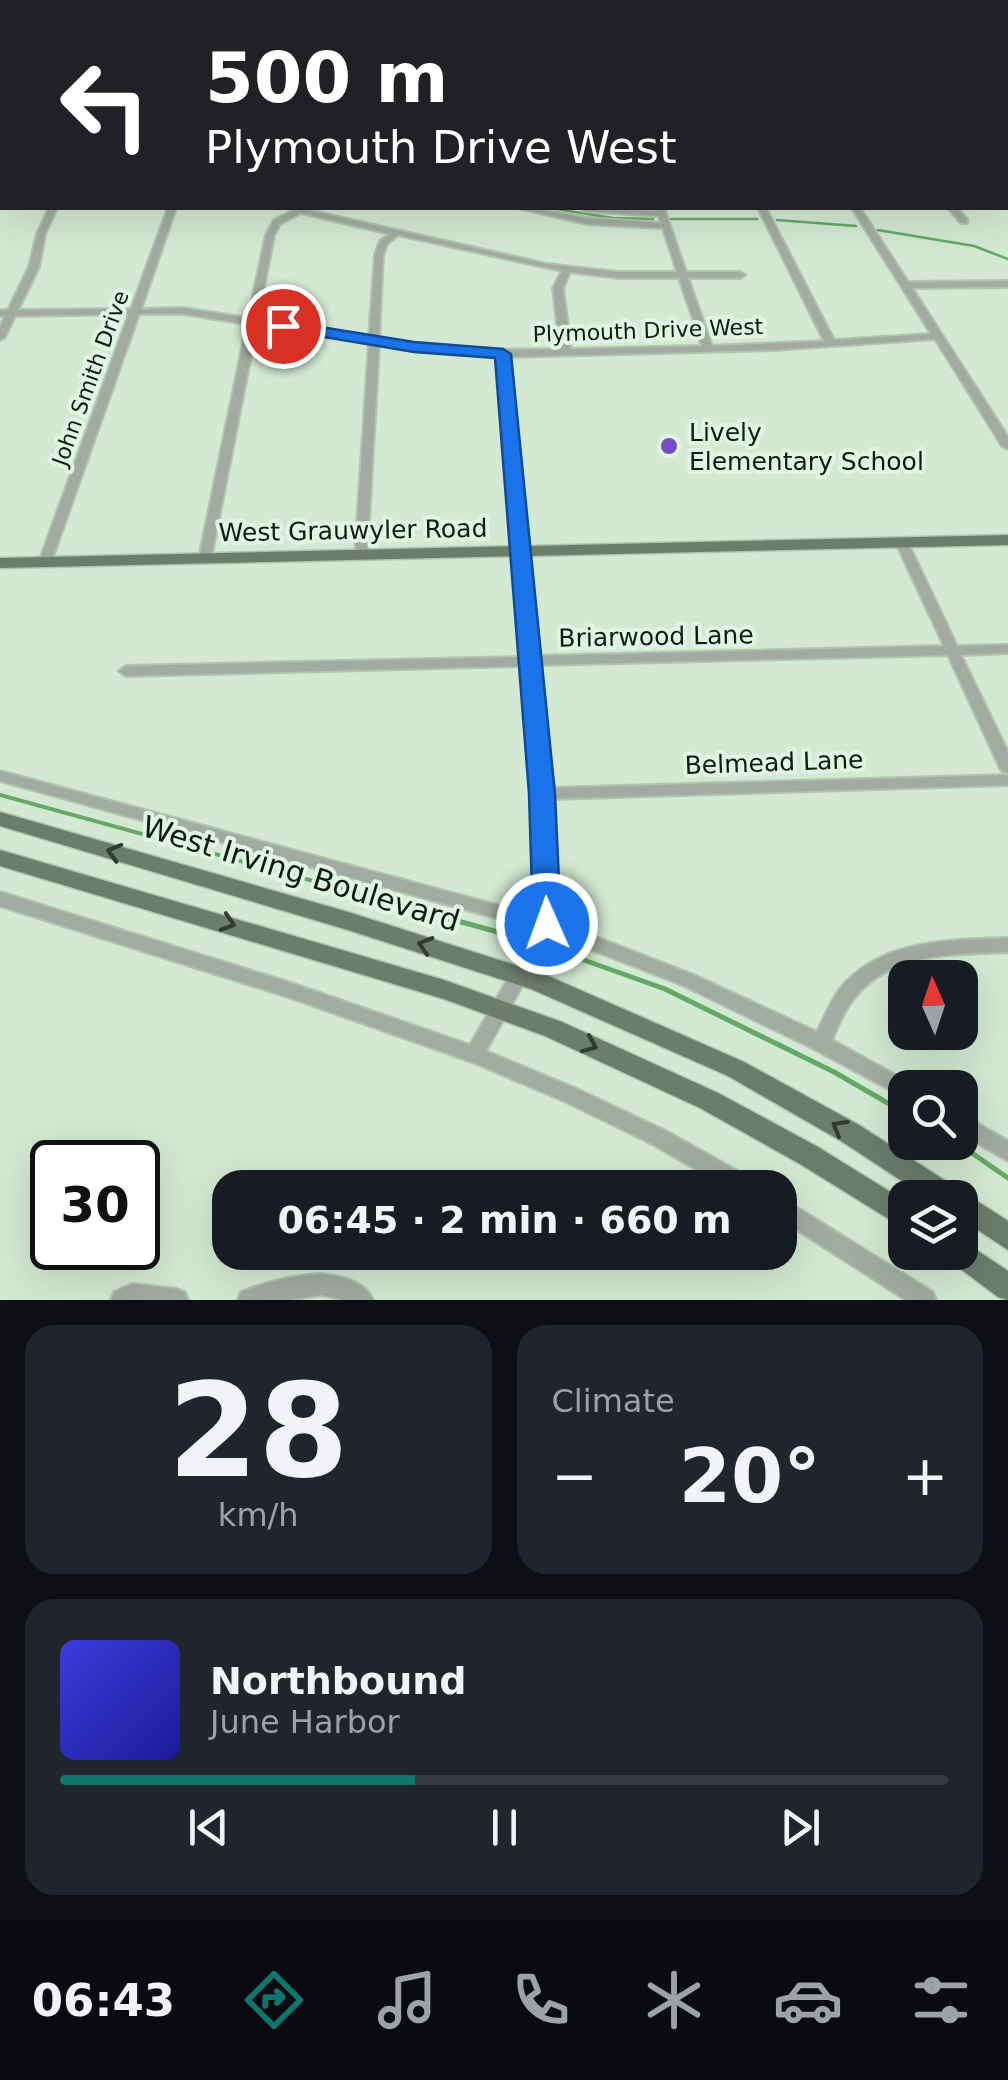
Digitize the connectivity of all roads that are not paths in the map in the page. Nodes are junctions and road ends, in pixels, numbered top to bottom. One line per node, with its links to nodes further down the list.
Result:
1 (52, 210): 20 (street)
2 (171, 210): 19 (street, John Smith Drive)
3 (293, 210): 21 (street)
4 (298, 210): 13 (street)
5 (533, 210): 12 (street)
6 (635, 210): 10 (street)
7 (763, 210): 25 (street)
8 (857, 210): 18 (street)
9 (954, 210): 11 (street)
10 (661, 211): 12 (street)
11 (964, 221)
12 (667, 226): 16 (street)
13 (395, 234): 14 (street); 24 (street)
14 (567, 270): 16 (street); 28 (street)
15 (740, 274): 16 (street)
16 (684, 276): 26 (street)
17 (1008, 284): 18 (street)
18 (906, 285): 22 (street)
19 (135, 310): 20 (street, Plymouth Drive West); 21 (street, Plymouth Drive West); 35 (street, John Smith Drive)
20 (6, 312): 23 (street)
21 (253, 321): 24 (street, Plymouth Drive West); 34 (street)
22 (939, 336): 25 (street, Plymouth Drive West); 29 (street)
23 (0, 337)
24 (374, 341): 27 (street, Plymouth Drive West); 33 (street)
25 (830, 342): 26 (street, Plymouth Drive West)
26 (708, 349): 28 (street, Plymouth Drive West)
27 (503, 354): 28 (street, Plymouth Drive West); 32 (street)
28 (566, 354)
29 (1008, 446)
30 (1008, 540): 31 (main road, West Grauwyler Road)
31 (902, 543): 32 (main road, West Grauwyler Road); 38 (street)
32 (521, 551): 33 (main road, West Grauwyler Road); 39 (street)
33 (361, 555): 34 (main road, West Grauwyler Road)
34 (204, 558): 35 (main road, West Grauwyler Road)
35 (45, 562): 36 (main road, West Grauwyler Road)
36 (0, 563)
37 (1008, 649): 38 (street, Briarwood Lane)
38 (953, 650): 39 (street, Briarwood Lane); 41 (street)
39 (531, 661): 40 (street, Briarwood Lane); 44 (street)
40 (126, 671)
41 (1008, 768)
42 (0, 776): 48 (street, West Irving Boulevard)
43 (1008, 780): 44 (street, Belmead Lane)
44 (542, 794): 48 (street)
45 (0, 820): 50 (main road, West Irving Boulevard, one-way to 45)
46 (1, 859): 51 (main road, one-way to 51)
47 (0, 900): 53 (street)
48 (547, 924): 50 (street); 52 (street, West Irving Boulevard)
49 (1008, 944): 52 (street)
50 (518, 975): 51 (street); 58 (main road, West Irving Boulevard, one-way to 50)
51 (500, 1008): 53 (street); 59 (main road, one-way to 59)
52 (821, 1043): 54 (street, West Irving Boulevard)
53 (474, 1052): 57 (street)
54 (888, 1080)
55 (978, 1133): 56 (street)
56 (1008, 1152)
57 (717, 1170)
58 (923, 1180)
59 (888, 1205)
60 (978, 1217): 62 (main road)
61 (797, 1218): 69 (street)
62 (1008, 1238)
63 (978, 1266): 64 (main road)
64 (1008, 1288)
65 (122, 1300): 66 (street)
66 (177, 1300)
67 (249, 1300): 68 (street)
68 (362, 1300)
69 (924, 1300)

